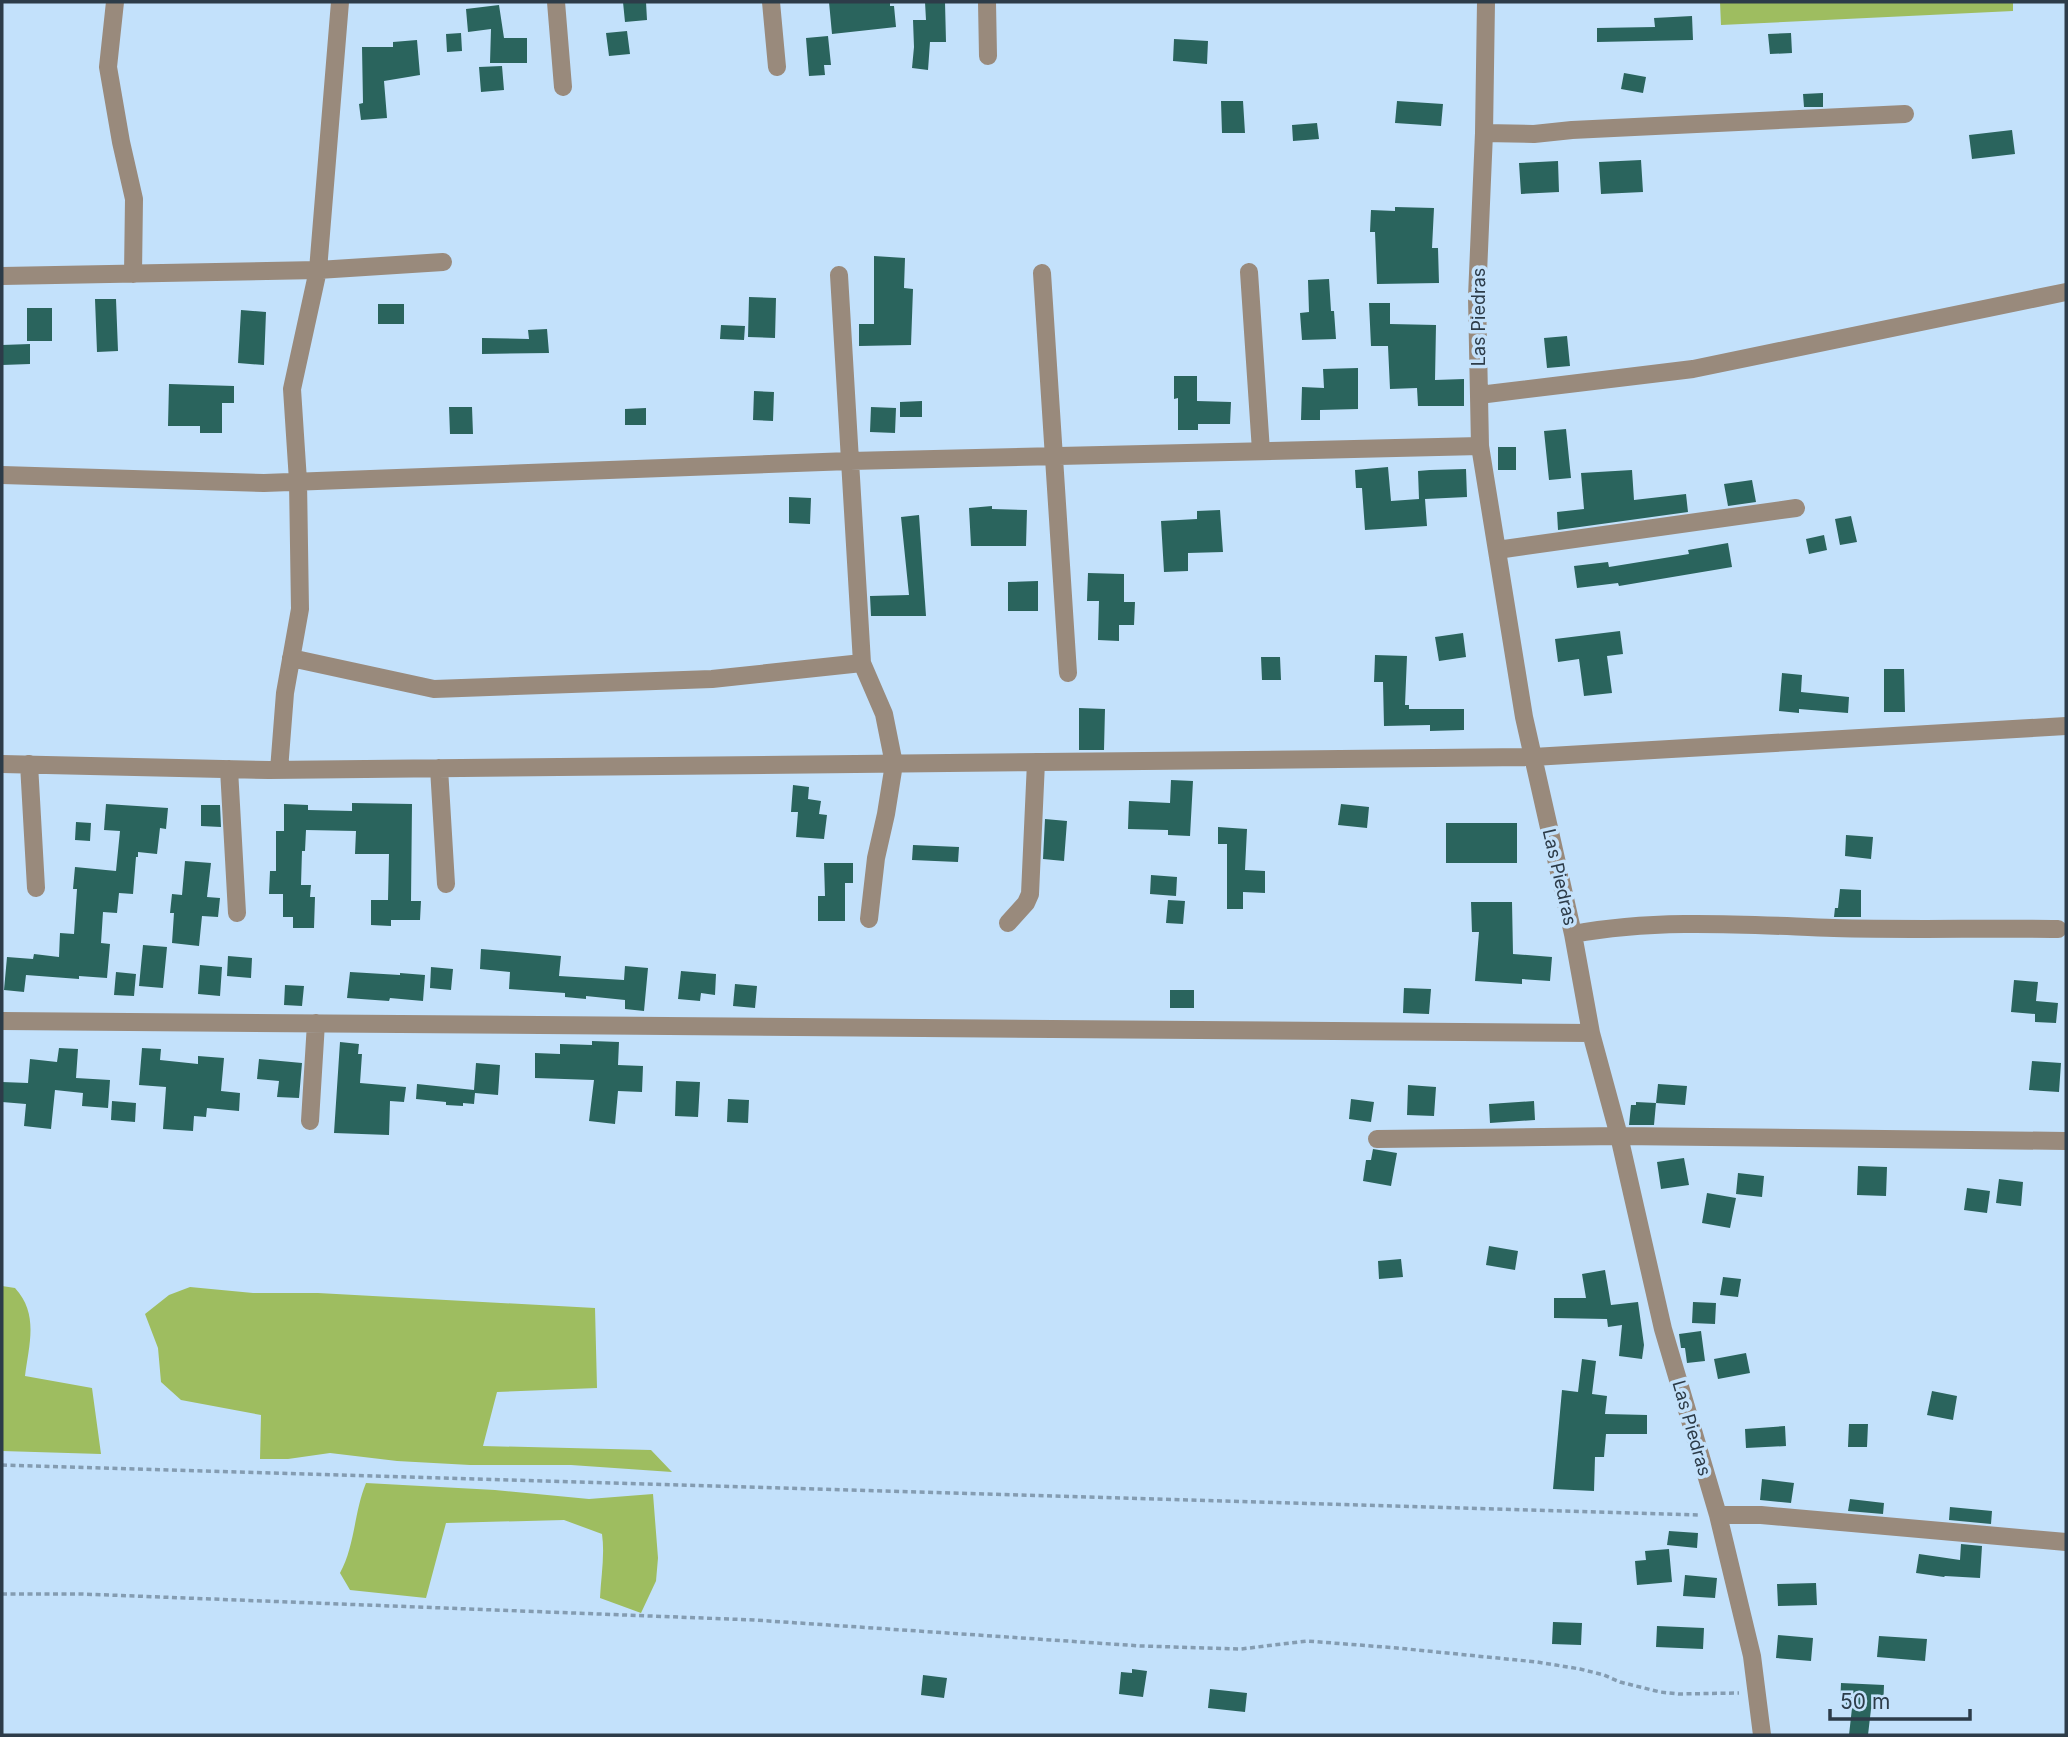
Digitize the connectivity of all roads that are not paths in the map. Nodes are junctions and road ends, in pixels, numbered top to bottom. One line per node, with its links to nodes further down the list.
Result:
1 (115, 2): 16 (street)
2 (340, 2): 13 (street)
3 (556, 2): 9 (street)
4 (771, 2): 8 (street)
5 (987, 2): 7 (street)
6 (1486, 2): 11 (street, Las Piedras)
7 (988, 56)
8 (777, 67)
9 (563, 87)
10 (1905, 114): 11 (street)
11 (1484, 133): 20 (street, Las Piedras)
12 (443, 262): 13 (street)
13 (318, 270): 16 (street); 26 (street)
14 (1249, 272): 22 (street)
15 (1042, 273): 23 (street)
16 (133, 274): 18 (street)
17 (839, 275): 24 (street)
18 (2, 276)
19 (2066, 292): 20 (street)
20 (1479, 395): 21 (street, Las Piedras)
21 (1480, 446): 22 (street); 28 (street, Las Piedras)
22 (1261, 451): 23 (street)
23 (1054, 456): 24 (street); 31 (street)
24 (850, 461): 26 (street); 30 (street)
25 (2, 475): 26 (street)
26 (298, 481): 29 (street)
27 (1796, 508): 28 (street)
28 (1497, 550): 33 (street, Las Piedras)
29 (291, 658): 30 (street); 40 (street)
30 (862, 663): 37 (street)
31 (1068, 673)
32 (2066, 726): 33 (street)
33 (1533, 757): 34 (street); 47 (street, Las Piedras)
34 (1036, 762): 37 (street); 45 (street)
35 (2, 764): 36 (street)
36 (29, 764): 39 (street); 42 (street)
37 (894, 764): 38 (street); 44 (street)
38 (439, 768): 40 (street); 41 (street)
39 (229, 769): 40 (street); 43 (street)
40 (279, 770)
41 (446, 884)
42 (36, 888)
43 (237, 913)
44 (869, 919)
45 (1008, 923)
46 (2058, 929): 47 (street)
47 (1573, 934): 50 (street, Las Piedras)
48 (2, 1020): 49 (street)
49 (316, 1023): 50 (street); 51 (street)
50 (1591, 1032): 52 (street, Las Piedras)
51 (310, 1121)
52 (1619, 1136): 53 (street); 54 (street); 55 (street, Las Piedras)
53 (1377, 1139)
54 (2066, 1141)
55 (1718, 1515): 56 (street); 57 (street, Las Piedras)
56 (2066, 1542)
57 (1762, 1735)

